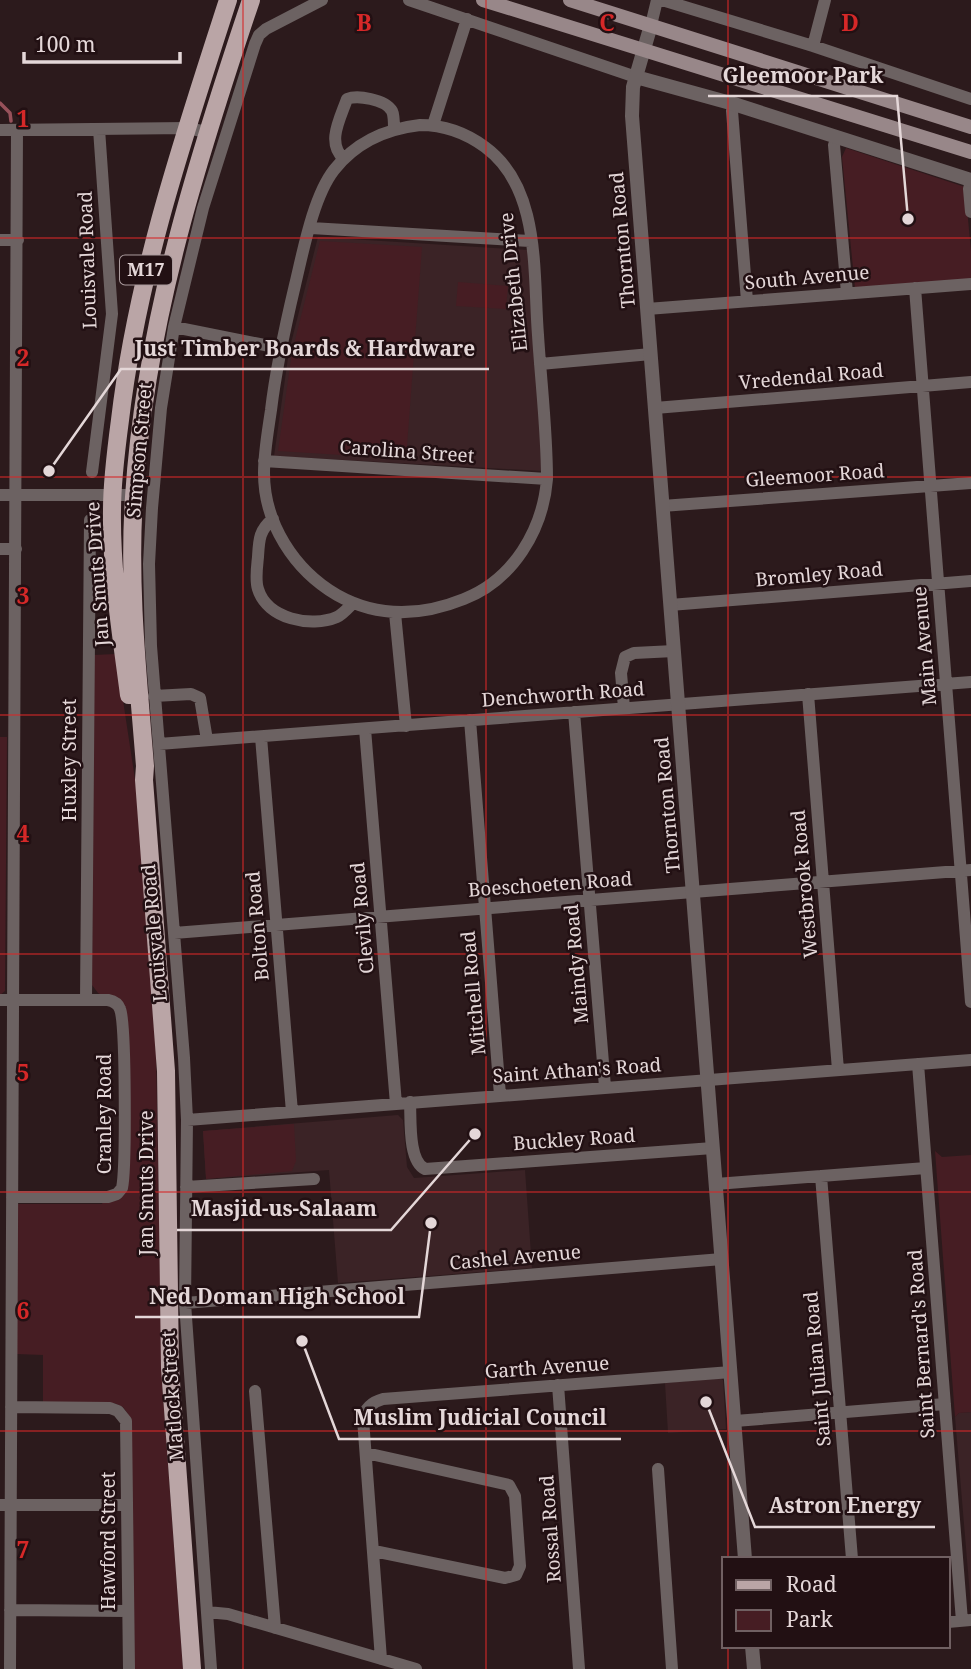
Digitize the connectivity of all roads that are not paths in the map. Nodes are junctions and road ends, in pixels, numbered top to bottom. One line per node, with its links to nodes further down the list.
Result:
1 (228, 0): 18 (main road, Jan Smuts Drive / M17)
2 (251, 0): 23 (main road, Jan Smuts Drive / M17)
3 (322, 0): 38 (street, Simpson Street)
4 (409, 0): 9 (street)
5 (483, 0): 12 (main road)
6 (570, 0): 10 (main road)
7 (659, 0): 10 (street); 11 (street)
8 (825, 0): 11 (street)
9 (467, 19): 13 (street); 16 (street)
10 (651, 25): 12 (street, Thornton Road); 17 (main road)
11 (813, 46): 14 (street)
12 (644, 50): 13 (street, Thornton Road); 25 (main road)
13 (636, 77): 15 (street); 37 (street, Thornton Road)
14 (971, 99)
15 (734, 104): 24 (street); 36 (street)
16 (433, 125): 20 (street, Elizabeth Drive); 32 (street, Elizabeth Drive)
17 (971, 127)
18 (187, 128): 19 (street); 23 (street); 51 (main road, Jan Smuts Drive / M17)
19 (99, 129): 22 (street); 46 (street, Louisvale Road)
20 (394, 129): 26 (street, Elizabeth Drive); 26 (street)
21 (0, 130): 22 (street)
22 (17, 130): 31 (street)
23 (207, 132): 52 (main road, Jan Smuts Drive / M17)
24 (837, 137): 27 (street); 35 (street)
25 (971, 152)
26 (344, 159): 29 (street, Elizabeth Drive)
27 (971, 181): 28 (street)
28 (971, 212)
29 (311, 228): 32 (street); 39 (street, Elizabeth Drive)
30 (0, 240): 31 (street)
31 (18, 240): 53 (street)
32 (530, 241): 41 (street, Elizabeth Drive)
33 (971, 284): 34 (street, South Avenue)
34 (915, 288): 35 (street, South Avenue); 43 (street, Main Avenue)
35 (847, 293): 36 (street, South Avenue)
36 (747, 301): 37 (street, South Avenue)
37 (647, 309): 40 (street, Thornton Road)
38 (174, 327): 39 (street); 72 (street, Simpson Street)
39 (280, 348): 45 (street, Elizabeth Drive)
40 (650, 354): 41 (street); 44 (street, Thornton Road)
41 (540, 364): 47 (street, Elizabeth Drive)
42 (971, 382): 43 (street, Vredendal Road)
43 (923, 386): 44 (street, Vredendal Road); 49 (street, Main Avenue)
44 (655, 408): 54 (street, Thornton Road)
45 (264, 461): 47 (street, Carolina Street); 55 (street, Elizabeth Drive)
46 (92, 472)
47 (547, 479): 65 (street, Elizabeth Drive)
48 (971, 483): 49 (street, Gleemoor Road)
49 (930, 486): 54 (street, Gleemoor Road); 60 (street, Main Avenue)
50 (0, 495): 53 (street)
51 (112, 495): 52 (street); 53 (street); 82 (main road, Jan Smuts Drive / M17)
52 (134, 495): 82 (main road, Jan Smuts Drive / M17)
53 (16, 496): 58 (street)
54 (662, 506): 64 (street, Thornton Road)
55 (273, 519): 63 (street, Elizabeth Drive); 63 (street)
56 (90, 520): 92 (street, Huxley Street)
57 (0, 549): 58 (street)
58 (16, 549): 62 (street)
59 (971, 581): 60 (street, Bromley Road)
60 (939, 583): 64 (street, Bromley Road); 70 (street, Main Avenue)
61 (0, 601): 62 (street)
62 (15, 601): 67 (street)
63 (353, 603): 65 (street, Elizabeth Drive)
64 (670, 605): 68 (street, Thornton Road)
65 (395, 613): 77 (street)
66 (0, 651): 67 (street)
67 (15, 651): 91 (street)
68 (674, 651): 73 (street, Thornton Road); 74 (street)
69 (971, 682): 70 (street, Denchworth Road)
70 (946, 684): 71 (street, Denchworth Road); 83 (street, Main Avenue)
71 (808, 694): 73 (street, Denchworth Road); 84 (street, Westbrook Road)
72 (154, 696): 80 (street); 81 (street, Simpson Street)
73 (678, 704): 74 (street, Denchworth Road); 85 (street, Thornton Road)
74 (624, 708): 75 (street, Denchworth Road)
75 (575, 712): 76 (street, Denchworth Road); 86 (street, Maindy Road)
76 (470, 720): 77 (street, Denchworth Road); 87 (street, Mitchell Road)
77 (406, 726): 78 (street, Denchworth Road)
78 (365, 729): 79 (street, Denchworth Road); 88 (street, Clevily Road)
79 (261, 737): 80 (street, Denchworth Road); 89 (street, Bolton Road)
80 (206, 740): 81 (street, Denchworth Road)
81 (159, 744): 90 (street, Louisvale Road)
82 (144, 780): 140 (main road, Jan Smuts Drive / M17)
83 (966, 870): 84 (street, Boeschoeten Road); 93 (street, Main Avenue)
84 (823, 881): 85 (street, Boeschoeten Road); 96 (street, Westbrook Road)
85 (693, 892): 86 (street, Boeschoeten Road); 97 (street, Thornton Road)
86 (590, 900): 87 (street, Boeschoeten Road); 98 (street, Maindy Road)
87 (485, 908): 88 (street, Boeschoeten Road); 99 (street, Mitchell Road)
88 (382, 917): 89 (street, Boeschoeten Road); 101 (street, Clevily Road)
89 (276, 925): 90 (street, Boeschoeten Road); 102 (street, Bolton Road)
90 (174, 933): 103 (street, Louisvale Road)
91 (6, 1000): 92 (street); 104 (street)
92 (86, 1000): 111 (street, Cranley Road)
93 (971, 1002)
94 (971, 1059): 95 (street, Saint Athan's Road)
95 (918, 1064): 96 (street, Saint Athan's Road); 106 (street, Saint Bernard's Road)
96 (838, 1070): 97 (street, Saint Athan's Road)
97 (707, 1079): 98 (street, Saint Athan's Road); 105 (street, Thornton Road)
98 (605, 1087): 99 (street, Saint Athan's Road)
99 (500, 1095): 100 (street, Saint Athan's Road)
100 (410, 1102): 101 (street, Saint Athan's Road); 105 (street, Buckley Road)
101 (396, 1104): 102 (street, Saint Athan's Road)
102 (292, 1112): 103 (street, Saint Athan's Road)
103 (187, 1120): 110 (street, Matlock Street)
104 (6, 1139): 111 (street)
105 (713, 1147): 109 (street, Thornton Road)
106 (926, 1168): 107 (street); 120 (street, Saint Bernard's Road)
107 (821, 1176): 109 (street); 121 (street, Saint Julian Road)
108 (314, 1179): 110 (street)
109 (716, 1184): 112 (street, Thornton Road)
110 (186, 1187): 114 (street, Matlock Street)
111 (8, 1206): 113 (street)
112 (722, 1258): 114 (street, Cashel Avenue); 116 (street, Thornton Road)
113 (6, 1276): 115 (street)
114 (185, 1303): 132 (street, Matlock Street)
115 (6, 1346): 119 (street)
116 (731, 1372): 117 (street, Garth Avenue); 122 (street, Thornton Road)
117 (558, 1385): 123 (street, Garth Avenue); 143 (street, Rossal Road)
118 (255, 1391): 134 (street)
119 (8, 1399): 125 (street); 126 (street, Hawford Street)
120 (945, 1404): 121 (street); 133 (street, Saint Bernard's Road)
121 (840, 1413): 122 (street); 129 (street, Saint Julian Road)
122 (735, 1421): 128 (street, Thornton Road)
123 (366, 1453): 127 (street); 127 (street)
124 (658, 1469): 144 (street)
125 (5, 1505): 126 (street); 130 (street)
126 (127, 1506): 131 (street, Hawford Street)
127 (374, 1551): 137 (street)
128 (745, 1557)
129 (852, 1557)
130 (10, 1611): 131 (street); 136 (street)
131 (127, 1611): 139 (street, Hawford Street)
132 (207, 1612): 134 (street); 141 (street, Matlock Street)
133 (967, 1621)
134 (275, 1628): 137 (street)
135 (752, 1648): 145 (street)
136 (5, 1651): 138 (street)
137 (381, 1659): 142 (street)
138 (10, 1669)
139 (129, 1669)
140 (192, 1669)
141 (211, 1669)
142 (416, 1669)
143 (579, 1669)
144 (673, 1669)
145 (754, 1669)

